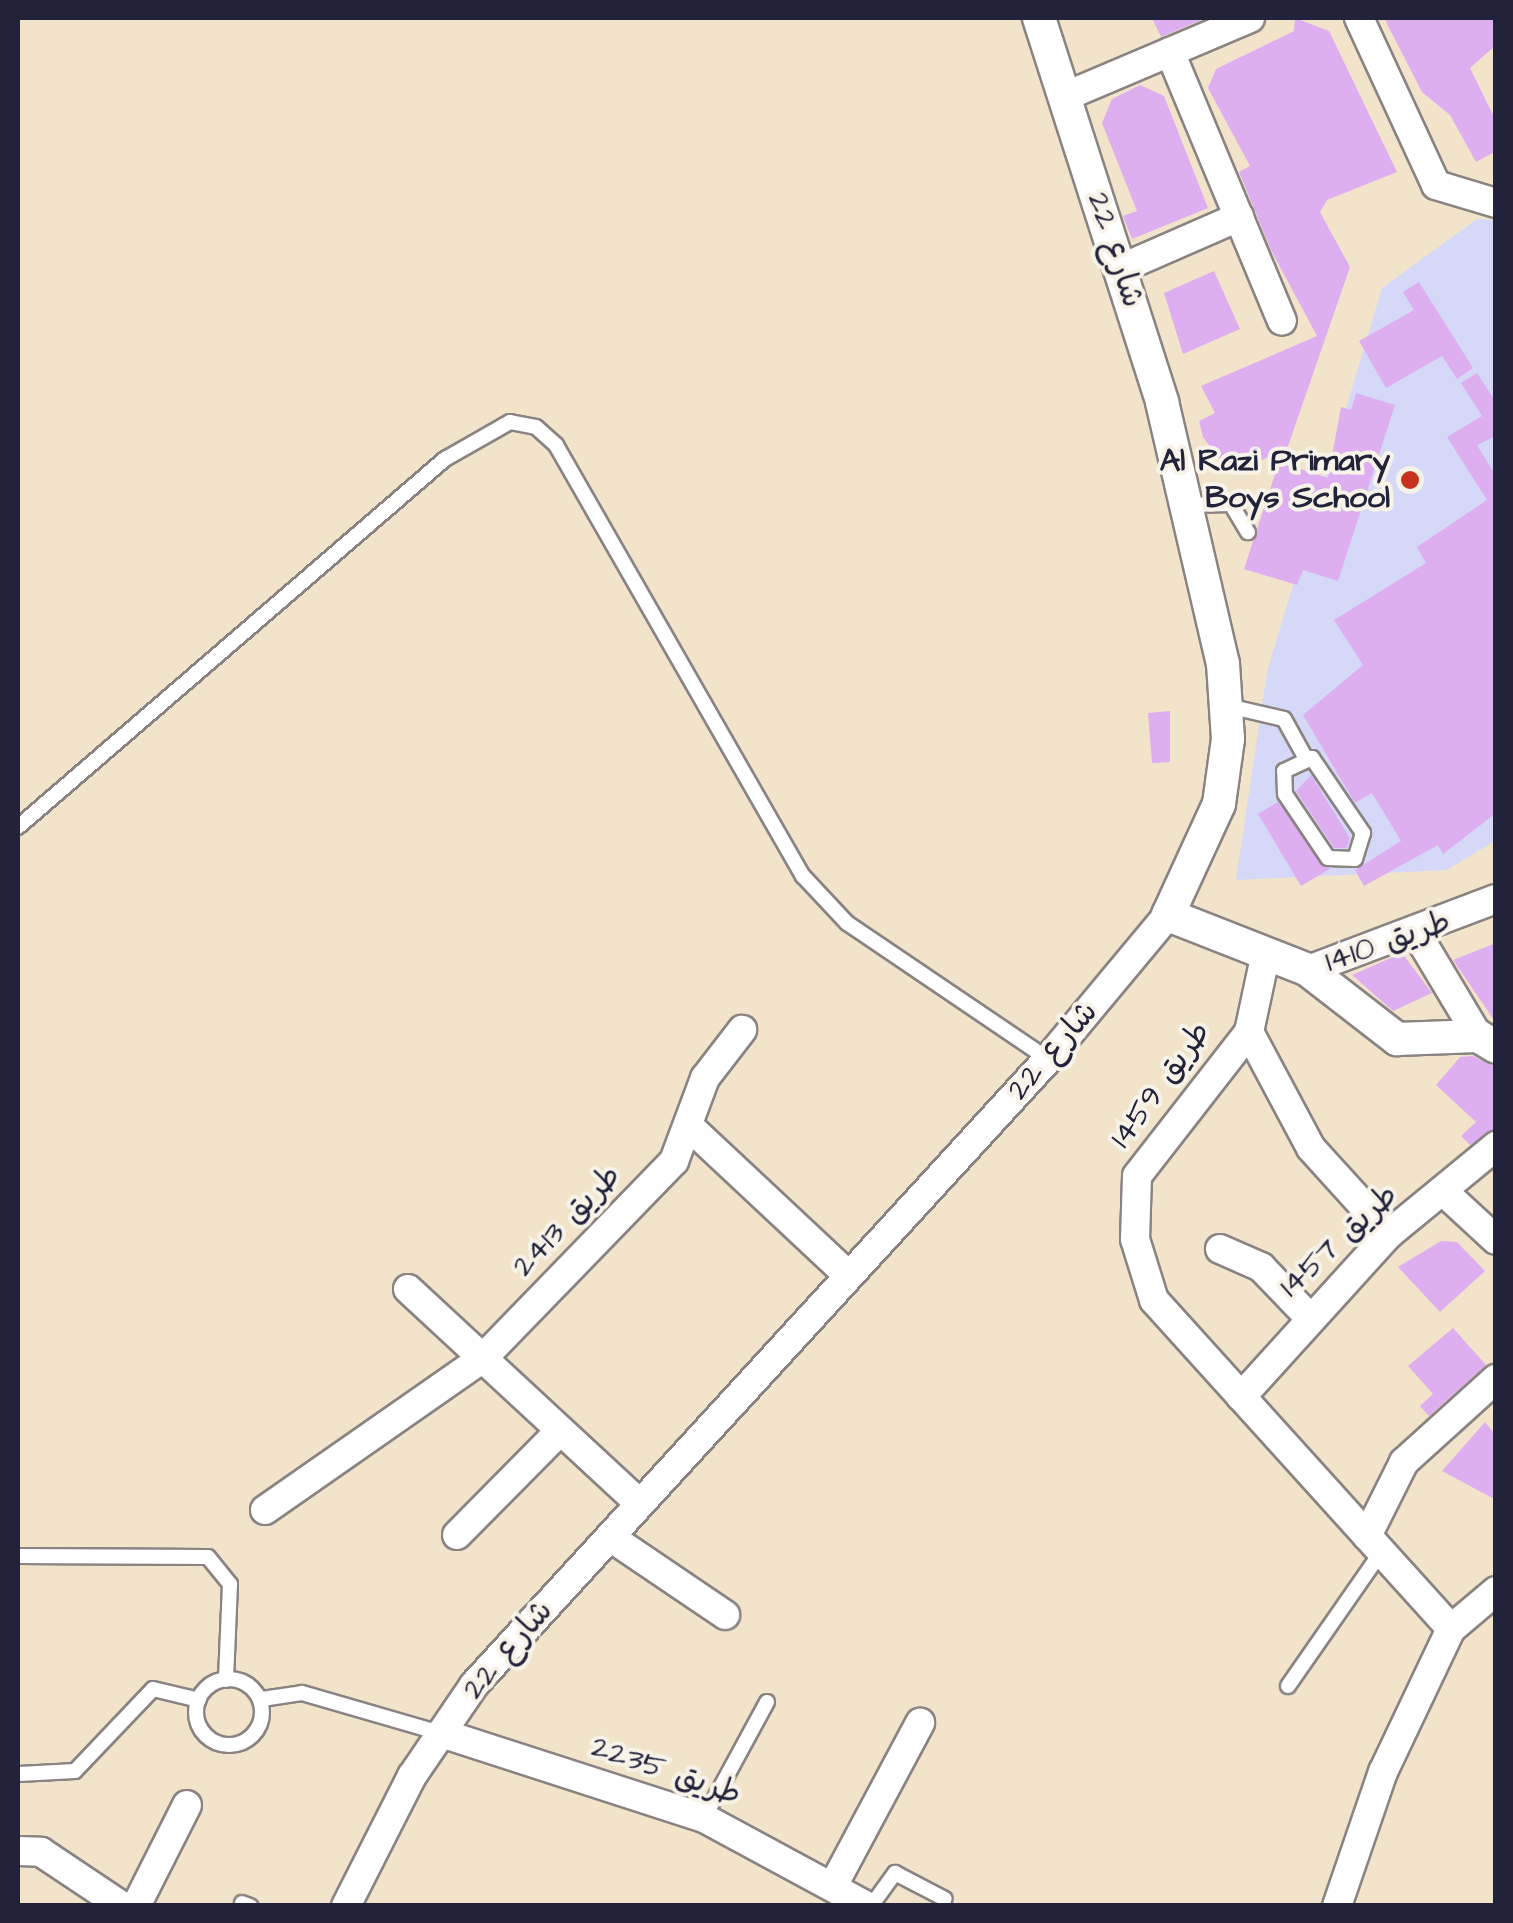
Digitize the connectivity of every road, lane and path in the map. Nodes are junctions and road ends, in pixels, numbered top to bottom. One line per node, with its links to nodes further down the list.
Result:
1 (1038, 18): 5 (street, شارع 22)
2 (1250, 18): 4 (street)
3 (1359, 18): 6 (street)
4 (1170, 52): 5 (street); 7 (street)
5 (1064, 97): 8 (street, شارع 22)
6 (1496, 203)
7 (1239, 218): 8 (street); 9 (street)
8 (1122, 268): 10 (street, شارع 22)
9 (1282, 321)
10 (1187, 505): 11 (lane); 12 (street, شارع 22)
11 (1248, 532)
12 (1228, 706): 13 (lane); 16 (street, شارع 22)
13 (1306, 758): 13 (lane)
14 (18, 827): 23 (lane)
15 (1496, 899): 17 (street, طريق 1410)
16 (1168, 915): 18 (street, طريق 1410); 23 (street, شارع 22)
17 (1417, 934): 19 (street, طريق 1410); 22 (street)
18 (1266, 953): 19 (street, طريق 1410); 21 (street)
19 (1308, 970): 22 (street)
20 (742, 1030): 24 (street, طريق 2413)
21 (1249, 1032): 27 (street, طريق 1459); 35 (street, طريق 1459)
22 (1487, 1042)
23 (1048, 1059): 30 (street, شارع 22)
24 (692, 1128): 30 (street); 33 (street, طريق 2413)
25 (1496, 1146): 26 (street, طريق 1457)
26 (1445, 1192): 27 (street, طريق 1457); 28 (street)
27 (1389, 1234): 32 (street, طريق 1457)
28 (1496, 1240)
29 (1220, 1249): 32 (street)
30 (849, 1276): 37 (street, شارع 22)
31 (408, 1289): 33 (street)
32 (1307, 1315): 35 (street, طريق 1457)
33 (484, 1357): 36 (street); 38 (street, طريق 2413)
34 (1496, 1379): 41 (street)
35 (1241, 1397): 41 (street, طريق 1459)
36 (558, 1432): 37 (street); 39 (street)
37 (640, 1504): 40 (street, شارع 22)
38 (265, 1510)
39 (457, 1535)
40 (610, 1537): 44 (street); 52 (street, شارع 22)
41 (1374, 1544): 45 (street, طريق 1459); 47 (lane)
42 (18, 1556): 46 (lane)
43 (1496, 1591): 45 (street)
44 (725, 1615)
45 (1451, 1629): 62 (street)
46 (226, 1680): 48 (lane); 49 (lane)
47 (1288, 1686)
48 (262, 1698): 49 (lane); 52 (lane)
49 (199, 1700): 53 (lane)
50 (768, 1702): 55 (lane)
51 (920, 1723): 58 (street)
52 (441, 1733): 55 (street, طريق 2235); 61 (street, شارع 22)
53 (19, 1774)
54 (187, 1805): 60 (street)
55 (704, 1818): 58 (street, طريق 2235)
56 (18, 1850): 59 (street)
57 (945, 1899): 58 (lane)
58 (857, 1900)
59 (122, 1906)
60 (136, 1906)
61 (346, 1906)
62 (1336, 1906)

